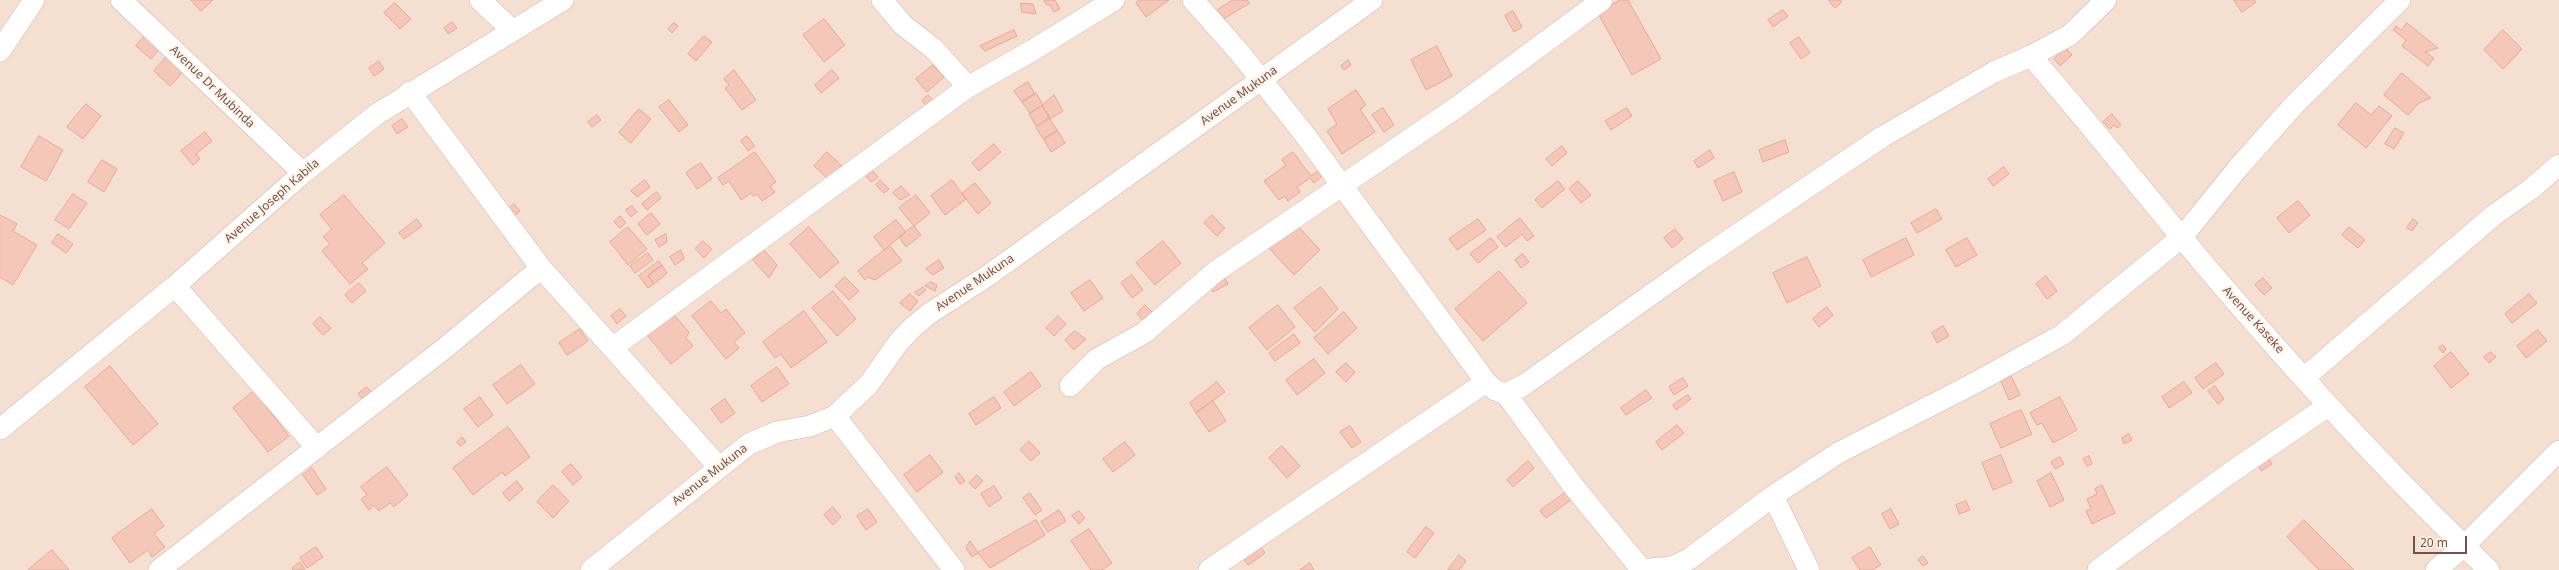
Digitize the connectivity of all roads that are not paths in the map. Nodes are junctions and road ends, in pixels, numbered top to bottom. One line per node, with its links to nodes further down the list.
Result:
1 (34, 0): 13 (street)
2 (121, 0): 19 (street, Avenue Dr Mubinda)
3 (480, 0): 12 (street)
4 (563, 0): 12 (street, Avenue Joseph Kabila)
5 (882, 0): 16 (street)
6 (1114, 0): 16 (street)
7 (1193, 0): 15 (street)
8 (1372, 0): 15 (street, Avenue Mukuna)
9 (1602, 0): 20 (street)
10 (2106, 0): 14 (street)
11 (2400, 0): 21 (street)
12 (512, 30): 17 (street, Avenue Joseph Kabila)
13 (0, 51)
14 (2031, 56): 21 (street, Avenue Kaseke); 28 (street)
15 (1262, 81): 20 (street); 30 (street, Avenue Mukuna)
16 (968, 87): 24 (street)
17 (410, 92): 19 (street, Avenue Joseph Kabila); 22 (street)
18 (2559, 165): 25 (street)
19 (303, 173): 23 (street, Avenue Joseph Kabila)
20 (1342, 186): 26 (street); 27 (street)
21 (2182, 237): 25 (street, Avenue Kaseke); 35 (street)
22 (541, 268): 24 (street); 32 (street)
23 (175, 286): 31 (street, Avenue Joseph Kabila); 32 (street)
24 (612, 348): 34 (street)
25 (2304, 378): 29 (street, Avenue Kaseke)
26 (1486, 382): 28 (street); 40 (street)
27 (1070, 386)
28 (1506, 394): 41 (street)
29 (2328, 406): 36 (street, Avenue Kaseke); 43 (street)
30 (834, 416): 34 (street, Avenue Mukuna); 39 (street)
31 (0, 429)
32 (317, 448): 37 (street)
33 (2559, 451): 36 (street)
34 (718, 466): 38 (street, Avenue Mukuna)
35 (1773, 496): 41 (street); 42 (street)
36 (2463, 547): 44 (street); 45 (street, Avenue Kaseke)
37 (159, 570)
38 (591, 570)
39 (954, 570)
40 (1209, 570)
41 (1642, 570)
42 (1809, 570)
43 (2098, 570)
44 (2436, 570)
45 (2489, 570)

